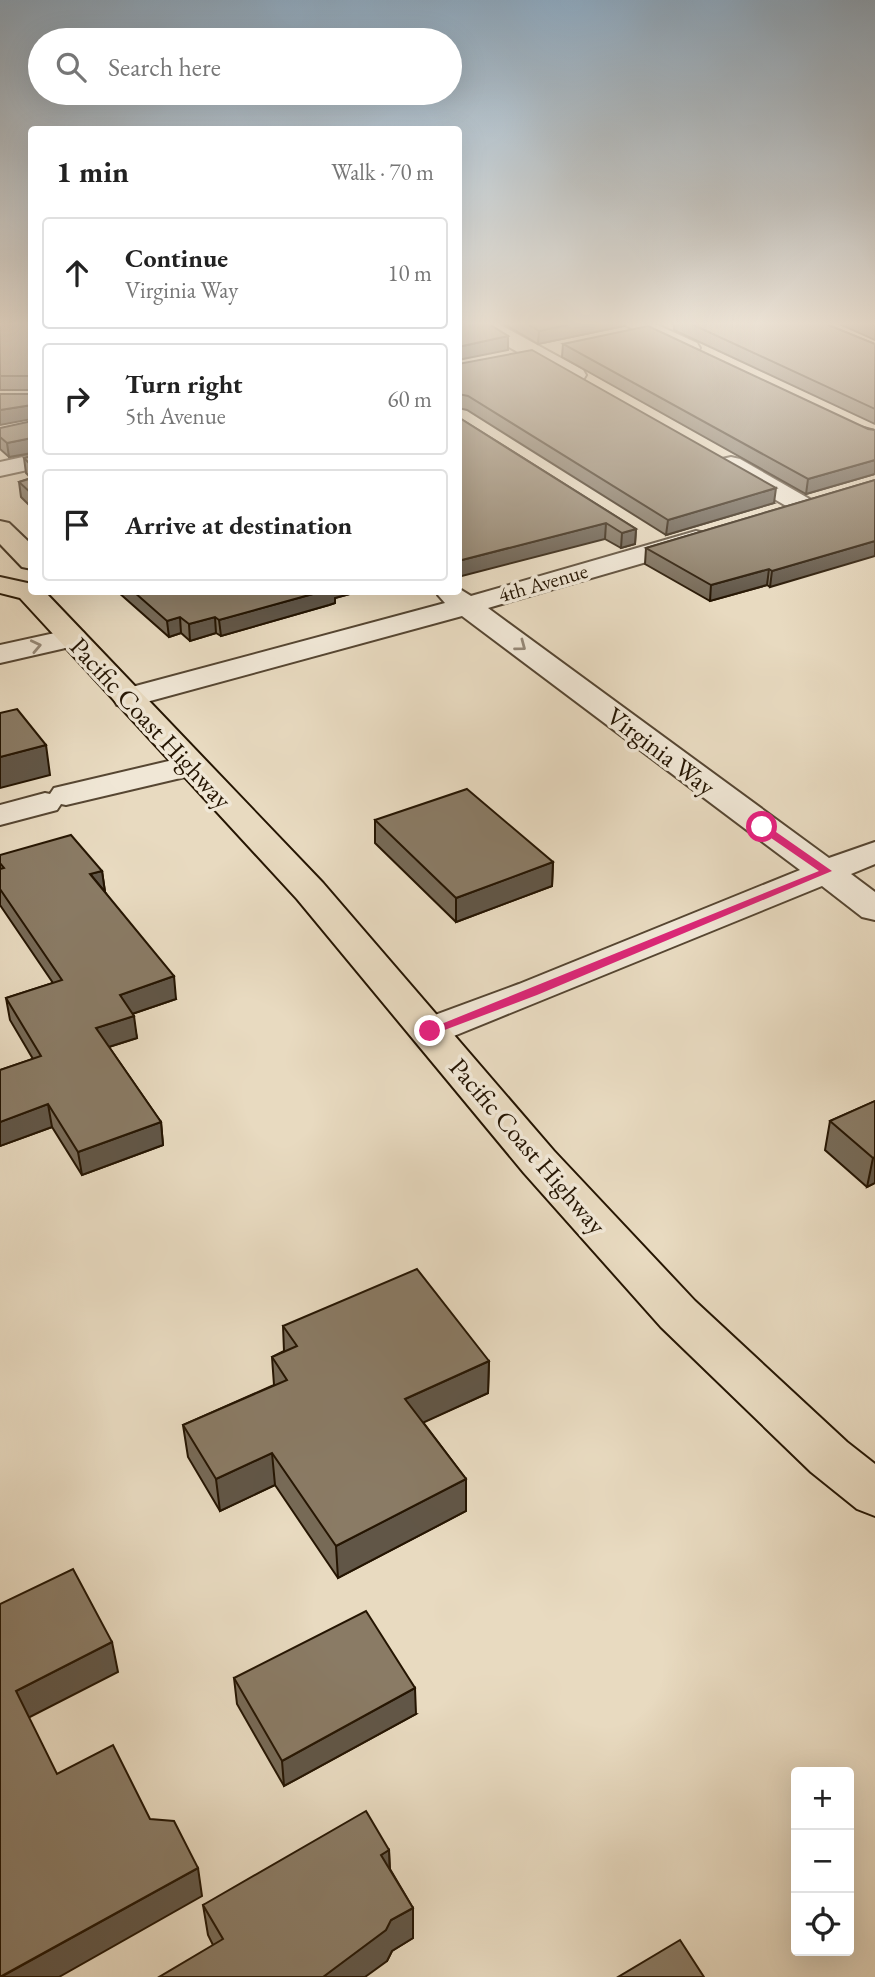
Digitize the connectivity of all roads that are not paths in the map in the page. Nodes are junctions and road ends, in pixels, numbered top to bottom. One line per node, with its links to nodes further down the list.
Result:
1 (711, 453): 4 (street)
2 (28, 463): 3 (street)
3 (0, 469)
4 (766, 517)
5 (0, 529): 9 (highway)
6 (715, 533): 8 (street, 4th Avenue)
7 (641, 534): 8 (street)
8 (663, 548): 13 (street, 4th Avenue)
9 (28, 557)
10 (0, 585): 11 (highway, Pacific Coast Highway)
11 (28, 590)
12 (35, 595): 14 (highway, Pacific Coast Highway)
13 (457, 598): 16 (street, 4th Avenue); 20 (street, Virginia Way, one-way to 20)
14 (73, 638): 15 (street, one-way to 14); 16 (highway, Pacific Coast Highway)
15 (0, 654)
16 (128, 698): 17 (highway, Pacific Coast Highway)
17 (190, 766): 18 (street); 22 (highway, Pacific Coast Highway)
18 (0, 815)
19 (875, 852): 20 (street)
20 (827, 871): 21 (street, Virginia Way); 22 (street)
21 (875, 909)
22 (430, 1031): 23 (highway, Pacific Coast Highway)
23 (875, 1494)

